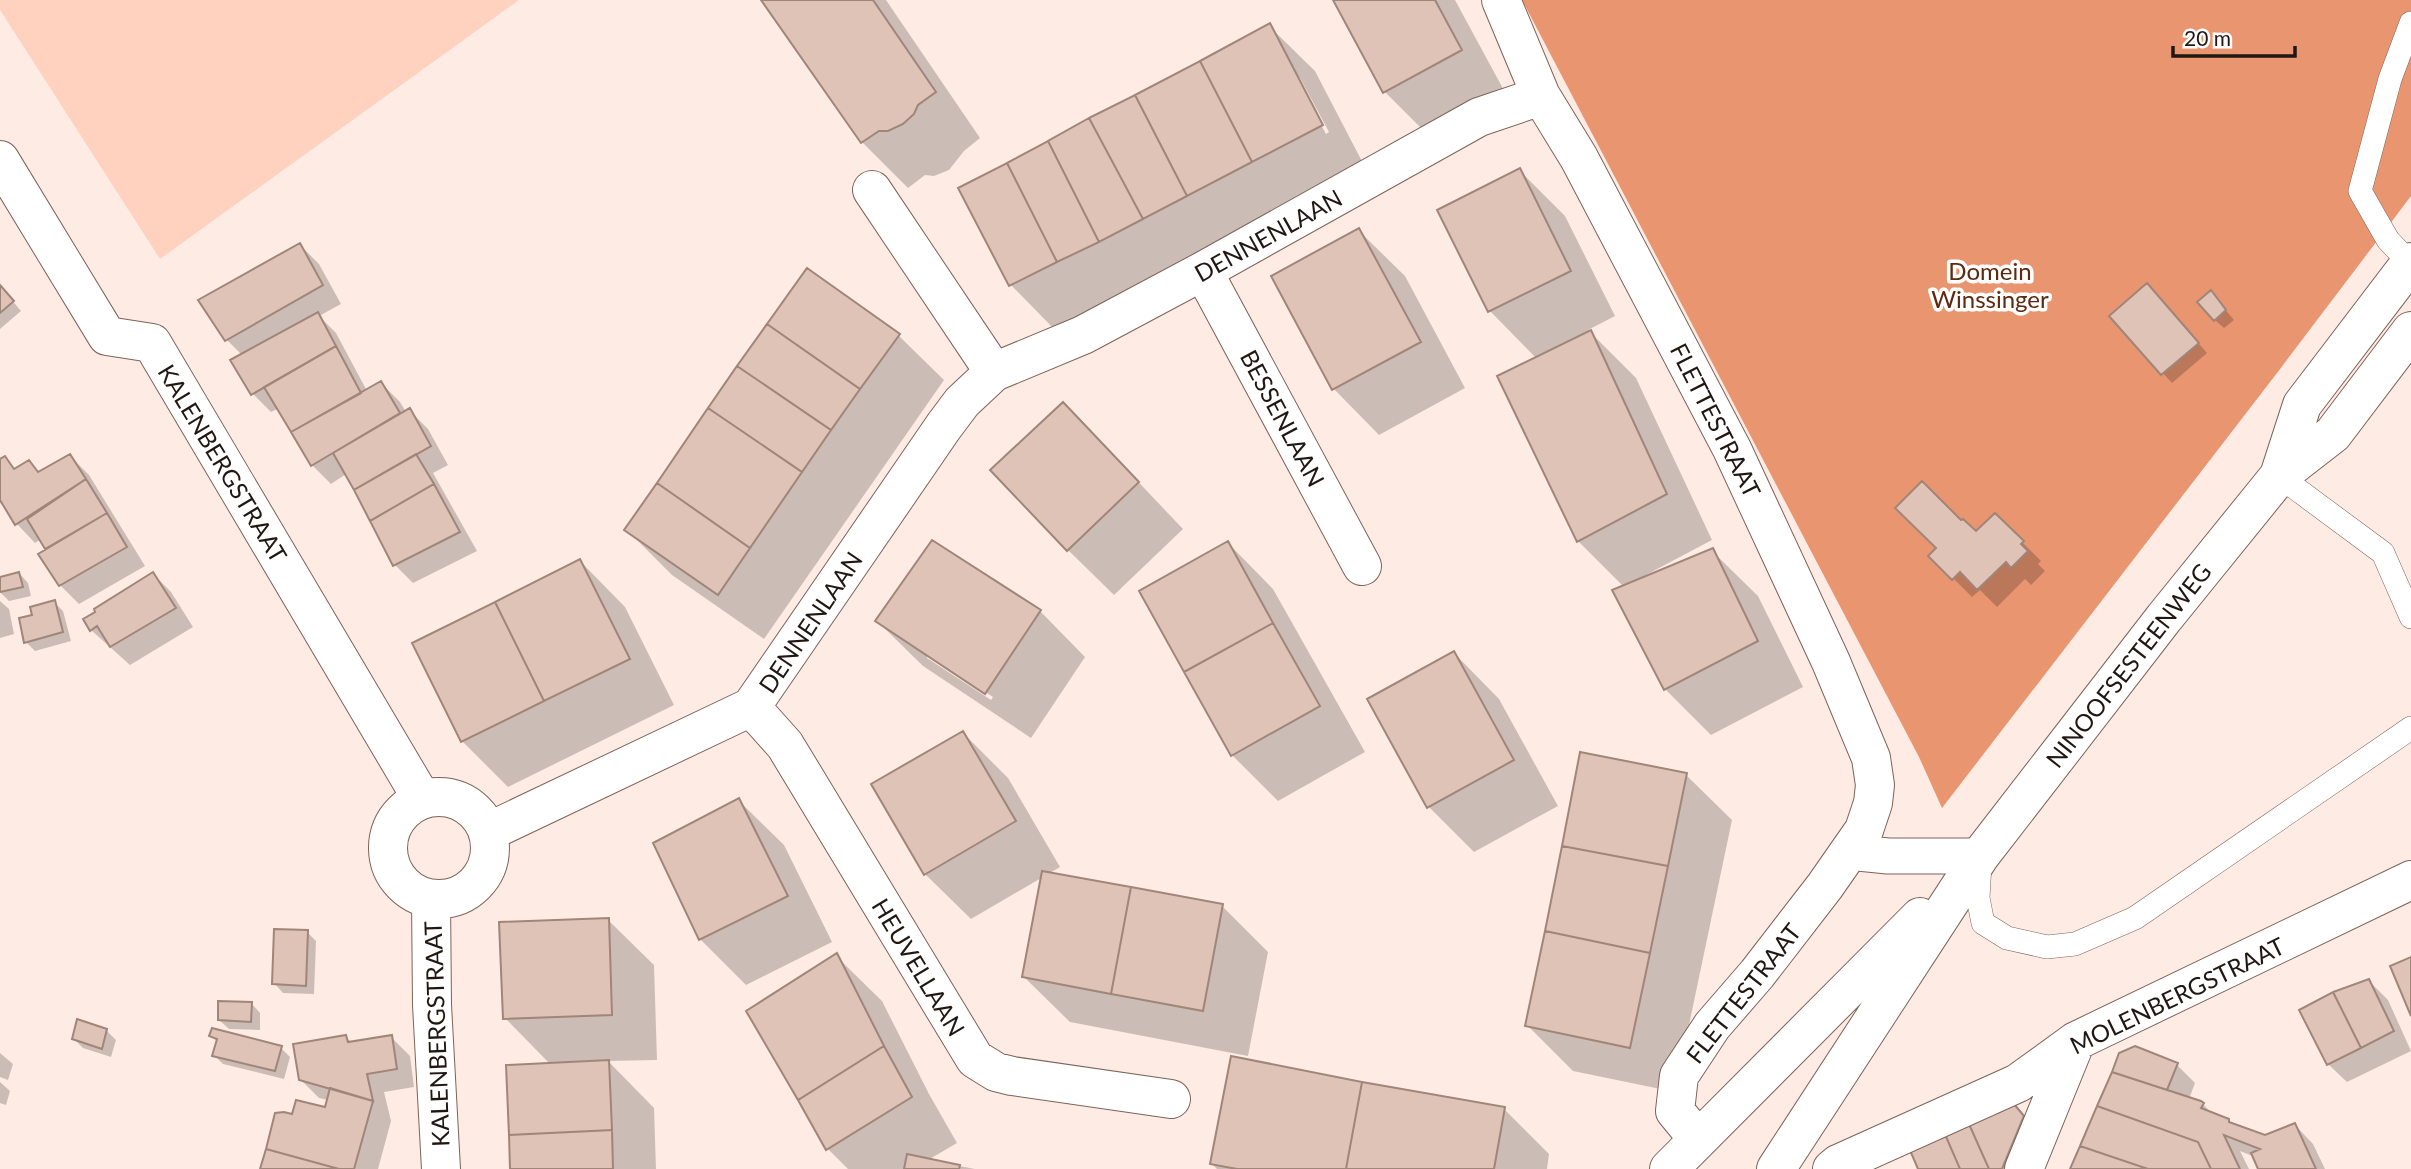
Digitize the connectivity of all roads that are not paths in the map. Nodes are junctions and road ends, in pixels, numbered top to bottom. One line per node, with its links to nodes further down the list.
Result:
1 (1501, 0): 3 (street, FLETTESTRAAT)
2 (2411, 23): 6 (lane)
3 (1541, 96): 7 (street, DENNENLAAN); 17 (street, FLETTESTRAAT)
4 (0, 160): 15 (street, KALENBERGSTRAAT)
5 (872, 190): 9 (street)
6 (2410, 262): 10 (street, NINOOFSESTEENWEG)
7 (1203, 271): 9 (street, DENNENLAAN); 11 (street, BESSENLAAN)
8 (2411, 331): 10 (street, NINOOFSESTEENWEG)
9 (994, 372): 13 (street, DENNENLAAN)
10 (2278, 476): 12 (lane); 18 (street, NINOOFSESTEENWEG)
11 (1362, 566)
12 (2411, 617)
13 (751, 708): 16 (street, DENNENLAAN); 22 (street, HEUVELLAAN)
14 (2411, 728): 18 (lane)
15 (422, 799): 16 (street); 20 (street, KALENBERGSTRAAT)
16 (488, 832): 20 (street, KALENBERGSTRAAT)
17 (1848, 852): 18 (street); 23 (street, FLETTESTRAAT)
18 (1980, 856): 23 (street, NINOOFSESTEENWEG); 26 (street, NINOOFSESTEENWEG)
19 (2411, 880): 21 (street, MOLENBERGSTRAAT)
20 (431, 899): 24 (street, KALENBERGSTRAAT)
21 (2077, 1041): 27 (street, MOLENBERGSTRAAT); 28 (street)
22 (1171, 1098)
23 (1698, 1139): 25 (street, NINOOFSESTEENWEG)
24 (441, 1169)
25 (1669, 1169)
26 (1776, 1169)
27 (1832, 1169)
28 (2024, 1169)

